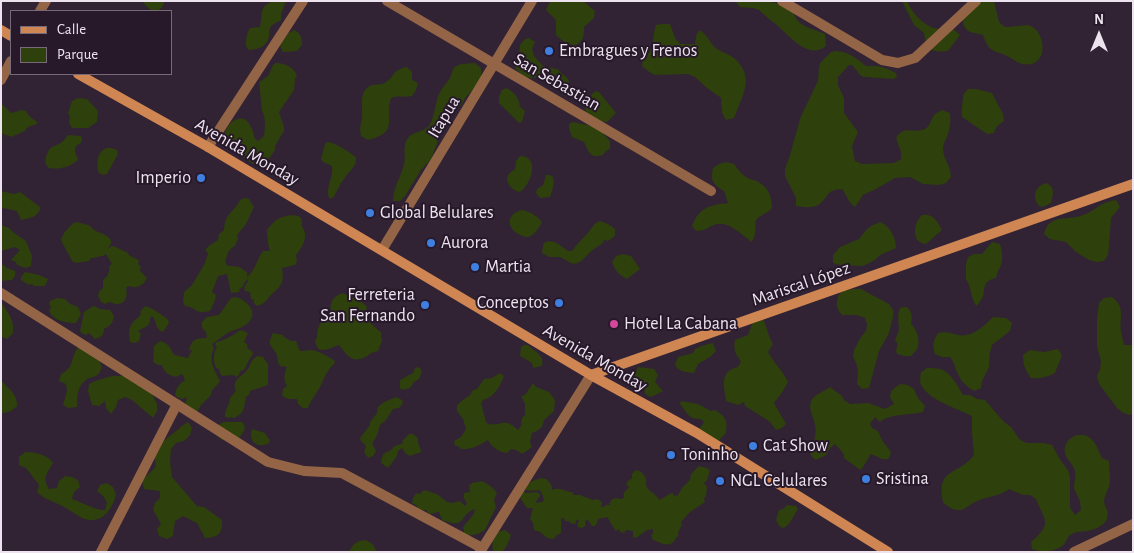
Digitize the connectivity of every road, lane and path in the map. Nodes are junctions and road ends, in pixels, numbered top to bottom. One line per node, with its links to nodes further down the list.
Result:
1 (303, 1): 10 (street)
2 (387, 1): 7 (street, San Sebastian)
3 (532, 1): 7 (street, Itapua)
4 (782, 1): 5 (street)
5 (976, 1)
6 (10, 63): 9 (street)
7 (495, 64): 12 (street, San Sebastian); 13 (street, Itapua)
8 (80, 75): 10 (main road, Avenida Monday)
9 (1, 80)
10 (208, 147): 13 (main road, Avenida Monday)
11 (1133, 184): 15 (main road, Mariscal López)
12 (710, 191)
13 (382, 250): 15 (main road, Avenida Monday)
14 (1, 293): 16 (street)
15 (591, 376): 18 (street); 20 (main road, Avenida Monday)
16 (177, 404): 18 (street); 19 (street)
17 (1133, 524): 21 (street)
18 (481, 550)
19 (101, 552)
20 (888, 552)
21 (1074, 552)

